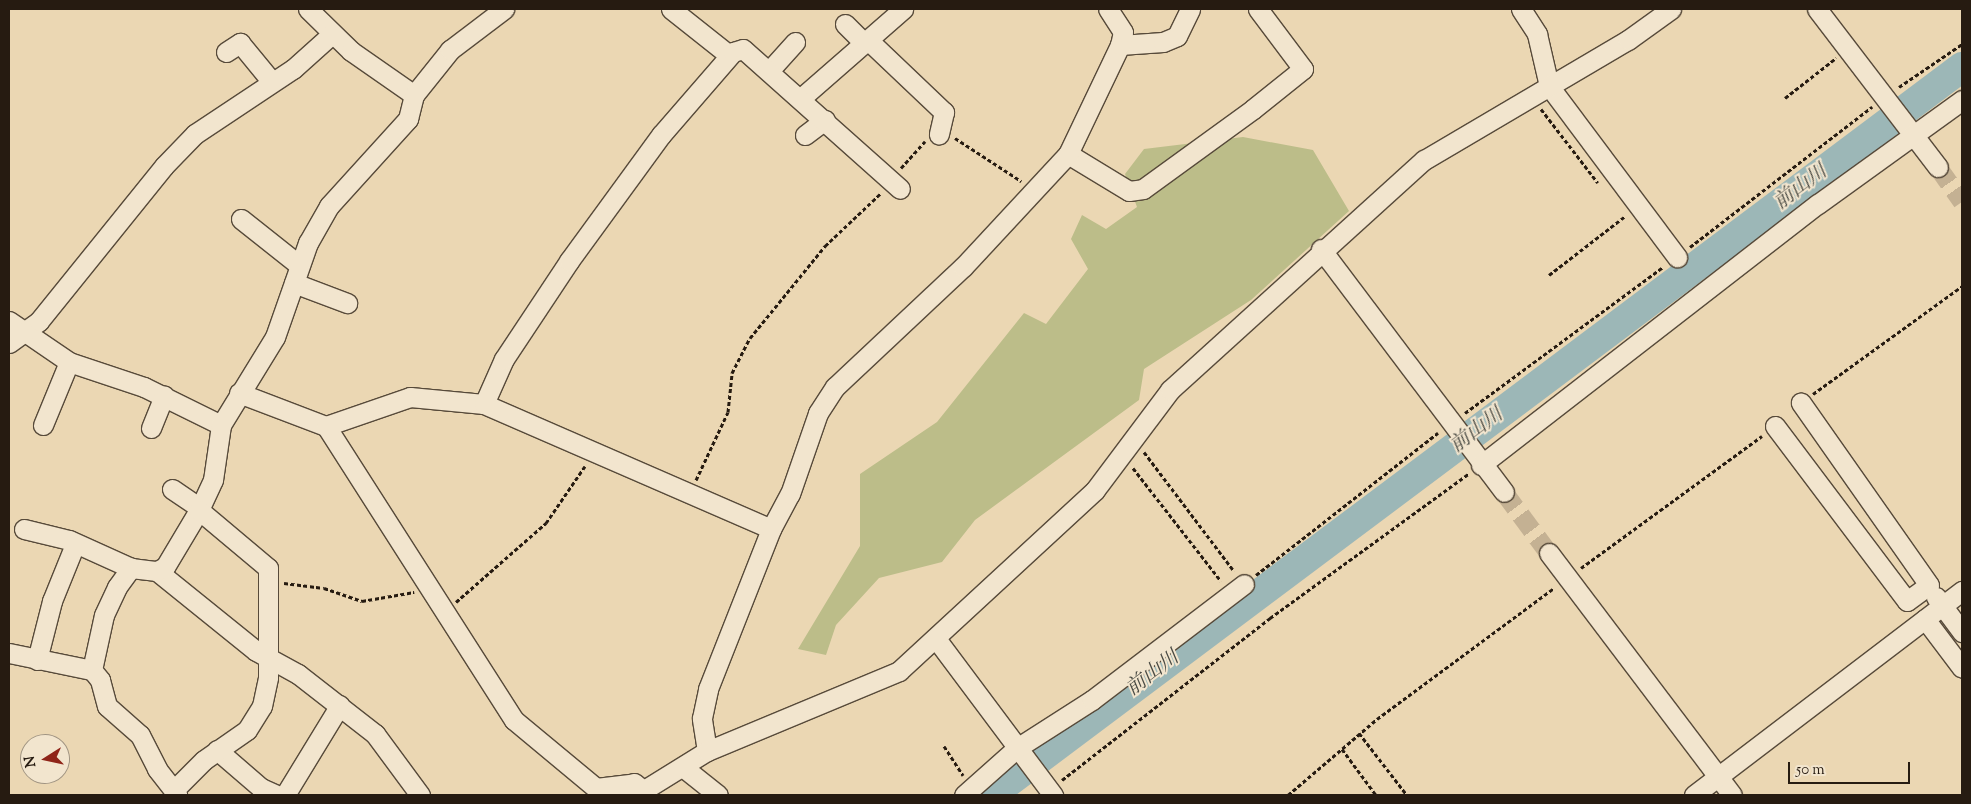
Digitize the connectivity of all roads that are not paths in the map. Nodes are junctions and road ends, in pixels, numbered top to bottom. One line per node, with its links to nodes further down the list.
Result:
1 (308, 9): 12 (street)
2 (504, 9): 21 (street)
3 (671, 9): 17 (street)
4 (903, 9): 13 (street)
5 (1108, 9): 15 (street)
6 (1190, 9): 15 (street)
7 (1258, 9): 28 (street)
8 (1521, 9): 20 (street)
9 (1671, 9): 20 (street)
10 (1817, 9): 25 (street)
11 (846, 24): 13 (street)
12 (332, 34): 19 (street); 21 (street)
13 (866, 41): 22 (street); 26 (street)
14 (795, 42): 18 (street)
15 (1120, 45): 28 (street)
16 (226, 52): 19 (street)
17 (729, 55): 18 (street); 40 (street)
18 (769, 71): 22 (street)
19 (272, 82): 36 (street)
20 (1549, 86): 32 (street); 33 (street)
21 (414, 95): 34 (street)
22 (800, 99): 24 (street)
23 (1962, 100): 25 (street)
24 (825, 120): 27 (street); 30 (street)
25 (1911, 133): 29 (street); 47 (street)
26 (939, 134)
27 (805, 135)
28 (1068, 154): 52 (street)
29 (1938, 167)
30 (896, 185)
31 (241, 219): 34 (street)
32 (1321, 249): 47 (street); 63 (street)
33 (1677, 257)
34 (296, 274): 35 (street); 38 (street)
35 (347, 303)
36 (13, 333): 37 (street)
37 (69, 362): 39 (street); 42 (street)
38 (239, 393): 43 (street); 44 (street)
39 (164, 396): 43 (street); 46 (street)
40 (484, 404): 44 (street); 52 (street)
41 (1801, 404): 57 (street)
42 (43, 425)
43 (221, 425): 50 (street)
44 (326, 426): 77 (street)
45 (1775, 426): 57 (street)
46 (151, 428)
47 (1478, 461): 49 (street)
48 (172, 490): 50 (street)
49 (1504, 492)
50 (200, 508): 56 (street); 65 (street)
51 (24, 529): 53 (street)
52 (771, 529): 71 (street)
53 (75, 544): 55 (street); 66 (street)
54 (1549, 553): 74 (street)
55 (131, 568): 56 (street); 68 (street)
56 (158, 571): 65 (street)
57 (1928, 587): 60 (street)
58 (1237, 589): 72 (street)
59 (1962, 592): 60 (street)
60 (1942, 606): 61 (street); 62 (street)
61 (1925, 619): 67 (street); 74 (street)
62 (1962, 632)
63 (937, 640): 71 (street); 72 (street)
64 (9, 653): 66 (street)
65 (265, 656): 69 (street); 70 (street)
66 (37, 660): 68 (street)
67 (1962, 668)
68 (92, 670): 76 (street)
69 (340, 705): 81 (street); 82 (street)
70 (217, 750): 76 (street); 80 (street)
71 (707, 751): 73 (street)
72 (1020, 753): 75 (street); 78 (street)
73 (684, 768): 79 (street); 83 (street)
74 (1718, 777): 84 (street); 85 (street)
75 (1051, 788)
76 (169, 791)
77 (594, 792): 79 (street)
78 (968, 792)
79 (640, 793)
80 (277, 795)
81 (285, 795)
82 (420, 795)
83 (718, 795)
84 (1694, 795)
85 (1732, 795)

